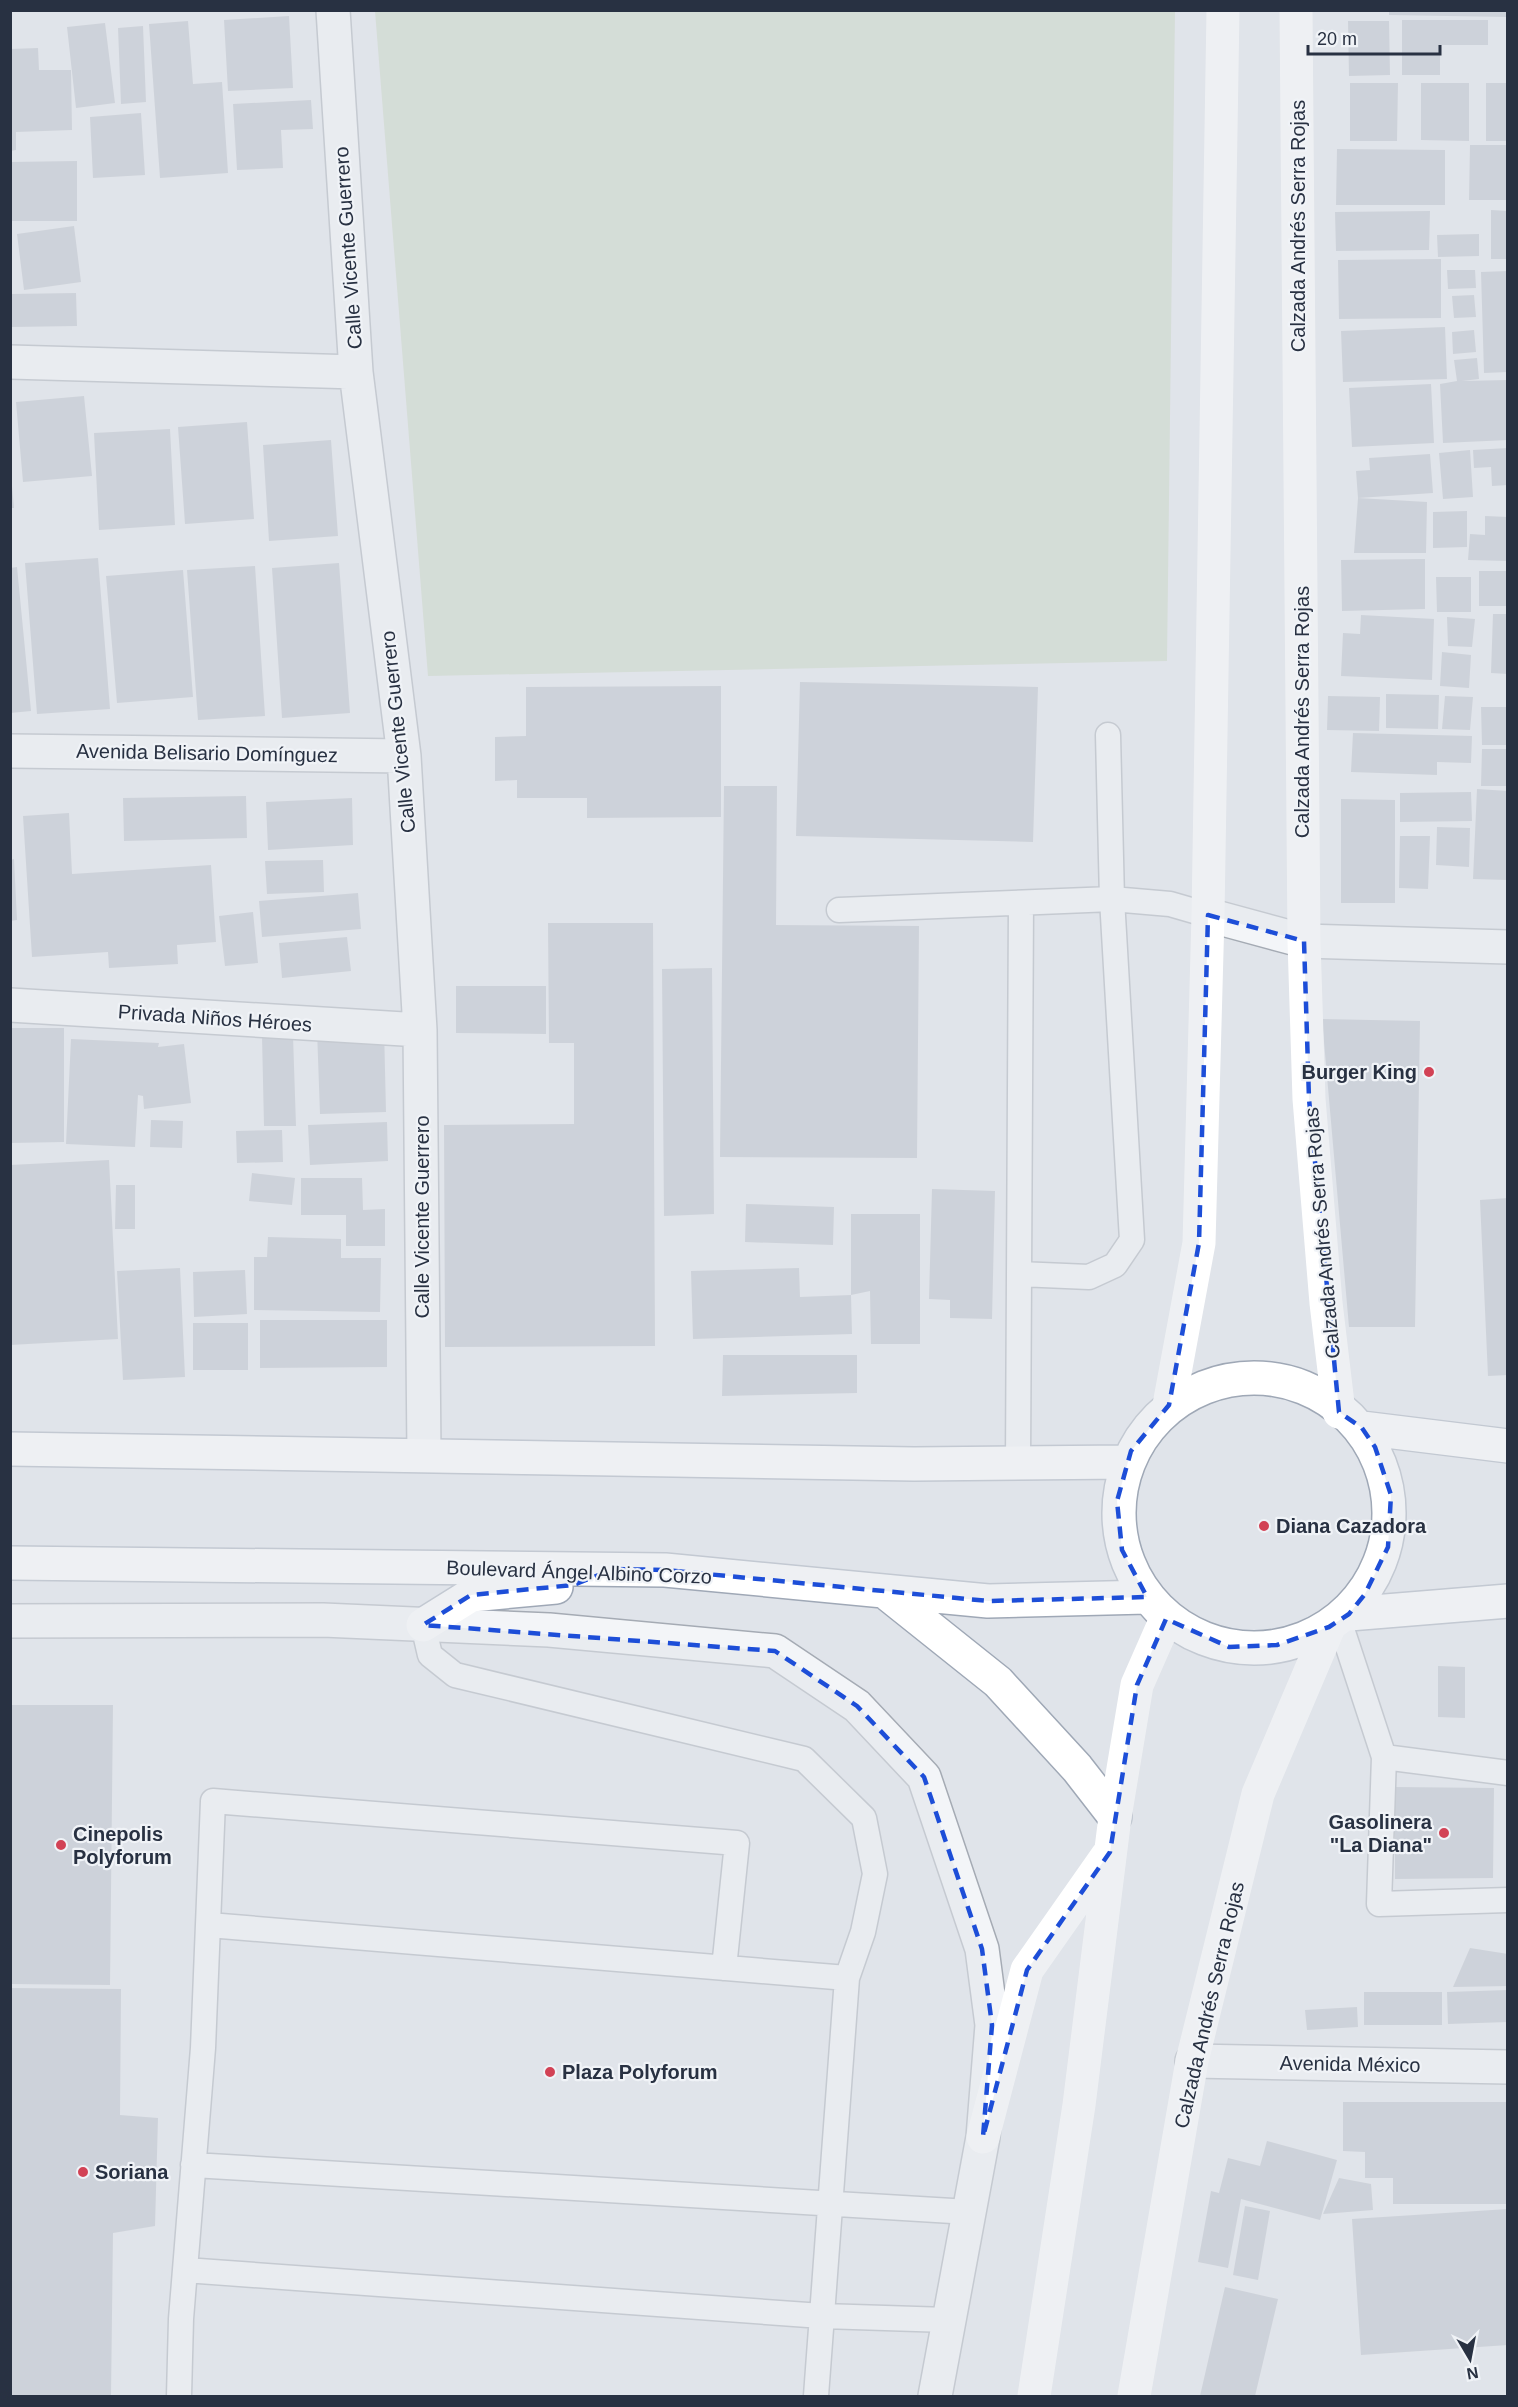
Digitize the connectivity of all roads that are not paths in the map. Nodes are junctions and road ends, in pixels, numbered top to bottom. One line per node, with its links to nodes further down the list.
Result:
1 (333, 10): 5 (street, Calle Vicente Guerrero)
2 (1223, 10): 12 (main road)
3 (1296, 10): 13 (main road, Calzada Andrés Serra Rojas)
4 (10, 362): 5 (street)
5 (356, 372): 8 (street, Calle Vicente Guerrero)
6 (1108, 735): 9 (lane)
7 (10, 751): 8 (street, Avenida Belisario Domínguez)
8 (404, 756): 16 (street, Calle Vicente Guerrero)
9 (1112, 899): 10 (lane); 12 (lane); 17 (lane)
10 (1021, 903): 11 (lane); 17 (lane)
11 (839, 910)
12 (1208, 915): 13 (street); 18 (main road)
13 (1304, 941): 14 (street); 19 (main road, Calzada Andrés Serra Rojas)
14 (1508, 947)
15 (10, 1005): 16 (street, Privada Niños Héroes)
16 (420, 1030): 22 (street, Calle Vicente Guerrero)
17 (1019, 1274): 24 (lane)
18 (1169, 1404): 19 (main road); 23 (main road)
19 (1351, 1420): 20 (main road); 30 (main road, Calzada Andrés Serra Rojas)
20 (1508, 1446)
21 (10, 1449): 22 (main road)
22 (424, 1455): 24 (main road)
23 (1127, 1462): 24 (main road); 29 (main road)
24 (1018, 1463)
25 (10, 1563): 26 (main road, Boulevard Ángel Albino Corzo)
26 (614, 1569): 27 (main road, Boulevard Ángel Albino Corzo); 32 (main road)
27 (884, 1591): 29 (main road, Boulevard Ángel Albino Corzo); 35 (main road)
28 (1508, 1601): 30 (main road)
29 (1156, 1608): 30 (main road); 35 (main road)
30 (1339, 1620): 33 (lane); 41 (main road, Calzada Andrés Serra Rojas)
31 (10, 1621): 32 (street)
32 (423, 1624): 40 (lane); 43 (street)
33 (1384, 1757): 34 (lane); 37 (lane)
34 (1508, 1773)
35 (1114, 1817): 36 (main road)
36 (1110, 1852): 43 (main road); 53 (main road)
37 (1508, 1900)
38 (209, 1925): 39 (lane); 39 (lane); 44 (lane)
39 (724, 1968): 40 (lane)
40 (847, 1978): 45 (lane)
41 (1192, 2061): 42 (street, Avenida México); 54 (main road, Calzada Andrés Serra Rojas)
42 (1508, 2067)
43 (983, 2137): 46 (street)
44 (193, 2165): 45 (lane); 47 (lane)
45 (830, 2204): 46 (lane); 48 (lane)
46 (969, 2212): 49 (street)
47 (185, 2270): 48 (lane); 50 (lane)
48 (822, 2316): 49 (lane); 51 (lane)
49 (948, 2320): 52 (street)
50 (179, 2397)
51 (816, 2397)
52 (934, 2397)
53 (1034, 2397)
54 (1134, 2397)

